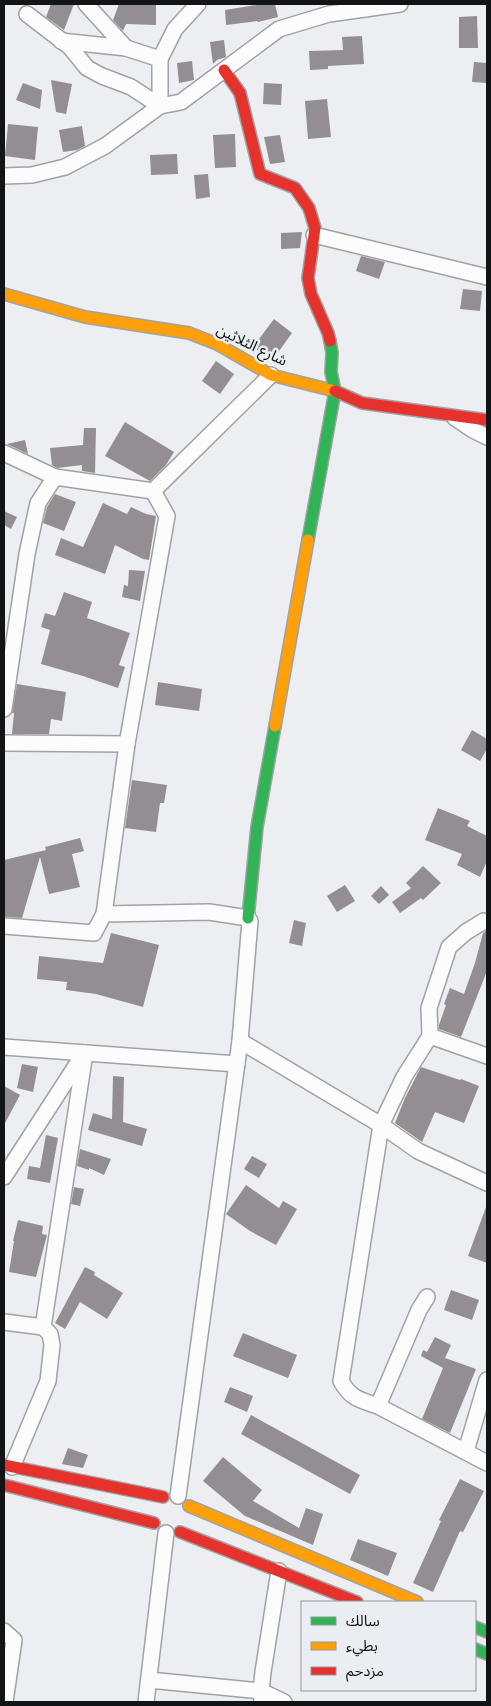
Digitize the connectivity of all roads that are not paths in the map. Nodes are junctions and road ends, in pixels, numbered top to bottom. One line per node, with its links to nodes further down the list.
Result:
1 (86, 4): 6 (street)
2 (198, 4): 7 (street)
3 (400, 4): 8 (street)
4 (27, 14): 5 (street)
5 (61, 41): 6 (street); 9 (street)
6 (126, 48): 7 (street)
7 (160, 59): 9 (street)
8 (224, 70): 9 (street); 11 (street)
9 (160, 106): 10 (street)
10 (4, 176)
11 (314, 235): 12 (street); 15 (street)
12 (487, 278)
13 (4, 294): 14 (street, شارع الثلاثين)
14 (271, 375): 15 (street, شارع الثلاثين); 21 (street)
15 (335, 391): 16 (street, شارع الثلاثين); 26 (street)
16 (452, 415): 17 (street, شارع الثلاثين); 18 (street)
17 (487, 420)
18 (487, 437)
19 (4, 453): 20 (street)
20 (55, 477): 21 (street); 22 (street)
21 (153, 491): 24 (street)
22 (4, 709)
23 (4, 743): 24 (street)
24 (127, 744): 25 (street)
25 (104, 914): 26 (street); 28 (street)
26 (248, 918): 30 (street)
27 (487, 922): 29 (street)
28 (4, 926)
29 (430, 1036): 33 (street); 35 (street)
30 (240, 1041): 34 (street); 35 (street)
31 (4, 1047): 32 (street)
32 (85, 1053): 34 (street); 36 (street); 40 (street)
33 (487, 1056)
34 (237, 1064): 47 (street)
35 (381, 1125): 37 (street); 42 (street)
36 (4, 1177)
37 (487, 1183)
38 (427, 1297): 42 (street)
39 (4, 1322): 40 (street)
40 (43, 1327): 45 (street)
41 (487, 1380): 43 (street)
42 (378, 1406): 43 (street)
43 (466, 1451): 44 (street)
44 (487, 1463)
45 (8, 1466): 47 (street)
46 (4, 1485): 48 (street)
47 (177, 1500): 48 (street); 48 (street); 51 (street)
48 (167, 1529): 49 (street); 53 (street)
49 (279, 1571): 50 (street); 54 (street)
50 (354, 1601)
51 (415, 1601)
52 (4, 1631): 55 (street)
53 (149, 1680): 54 (street); 56 (street)
54 (262, 1697): 57 (street)
55 (5, 1702)
56 (146, 1702)
57 (284, 1702)

